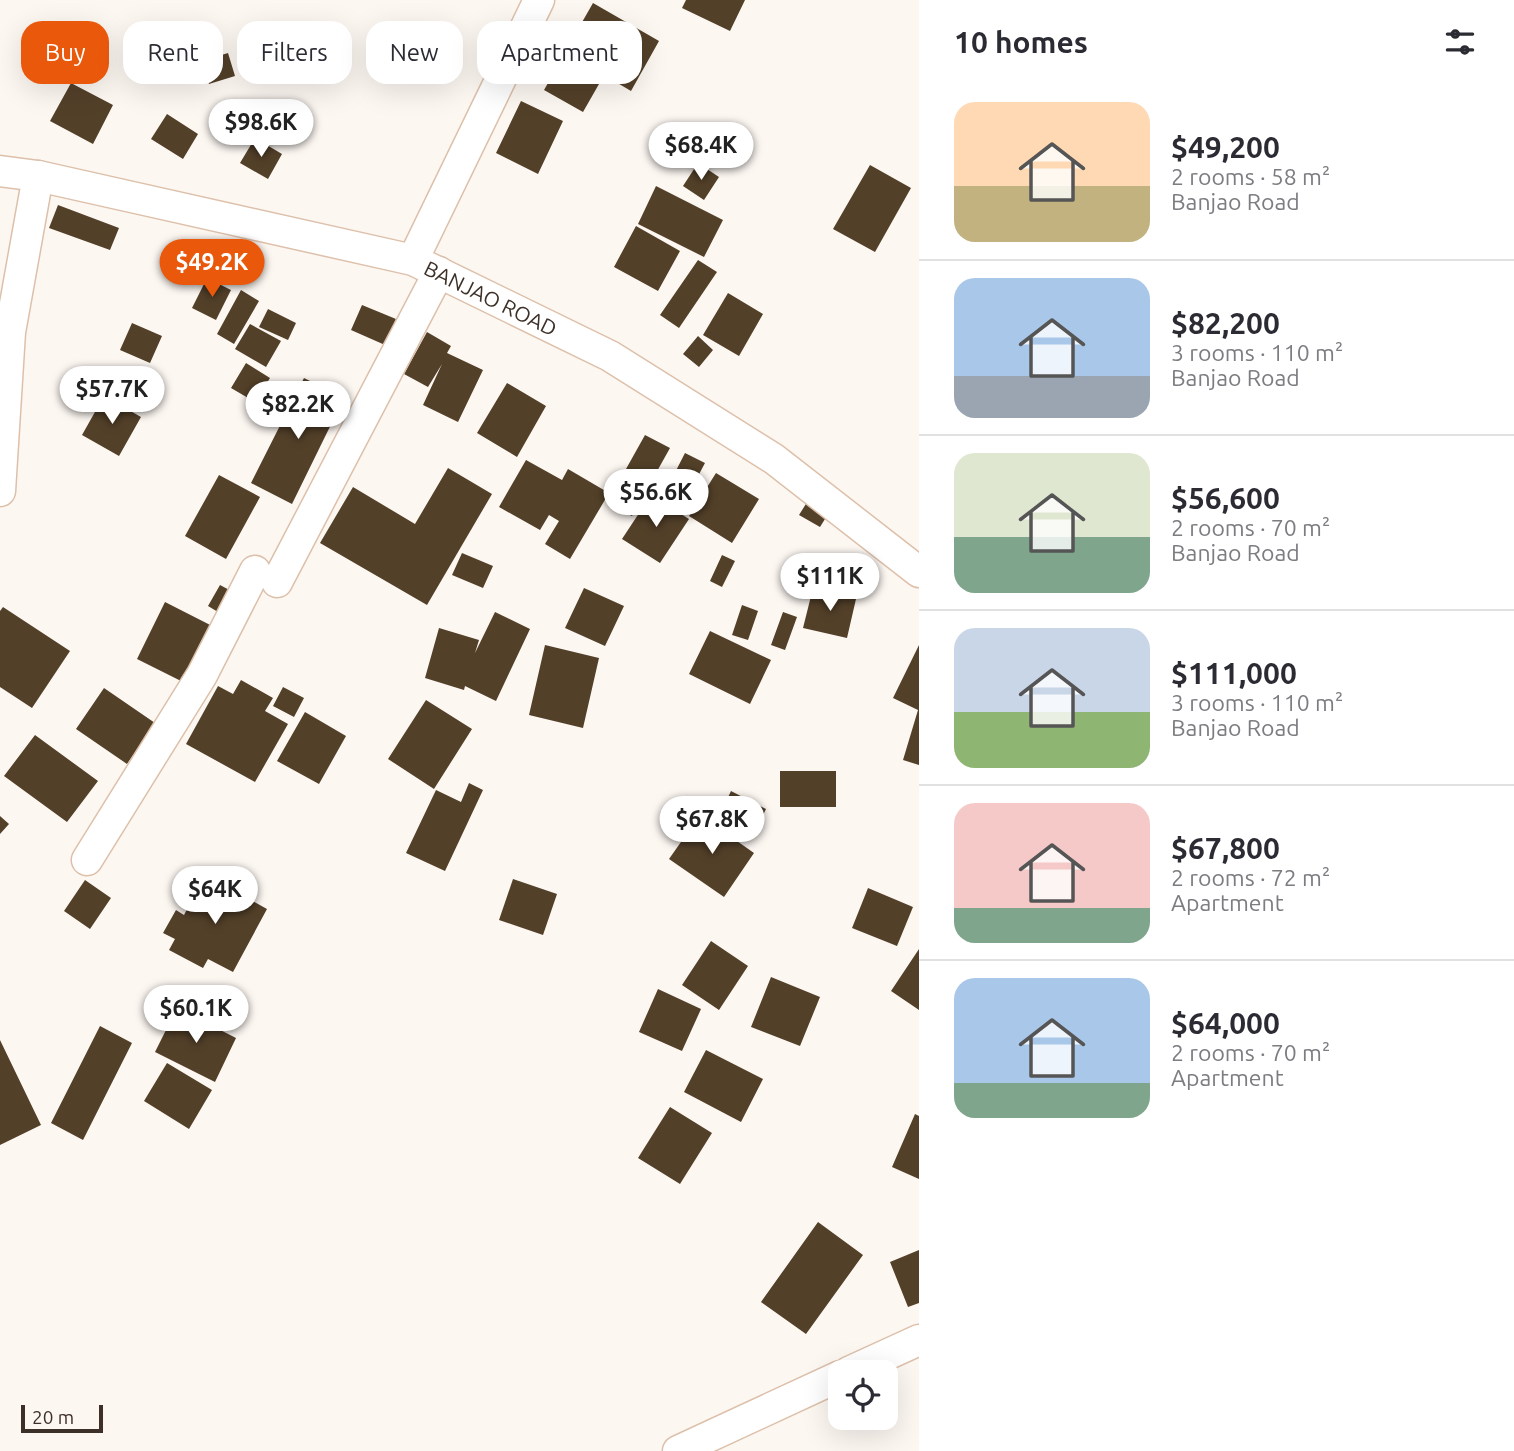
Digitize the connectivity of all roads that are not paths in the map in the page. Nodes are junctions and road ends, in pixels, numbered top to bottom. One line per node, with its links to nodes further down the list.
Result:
1 (539, 0): 4 (street)
2 (0, 171): 3 (street, BANJAO ROAD)
3 (37, 176): 4 (street, BANJAO ROAD); 5 (street)
4 (426, 266): 6 (street, BANJAO ROAD); 7 (street)
5 (0, 491)
6 (919, 572)
7 (87, 860)
8 (919, 1340): 9 (street)
9 (875, 1360)
10 (828, 1382): 11 (street)
11 (678, 1451)

